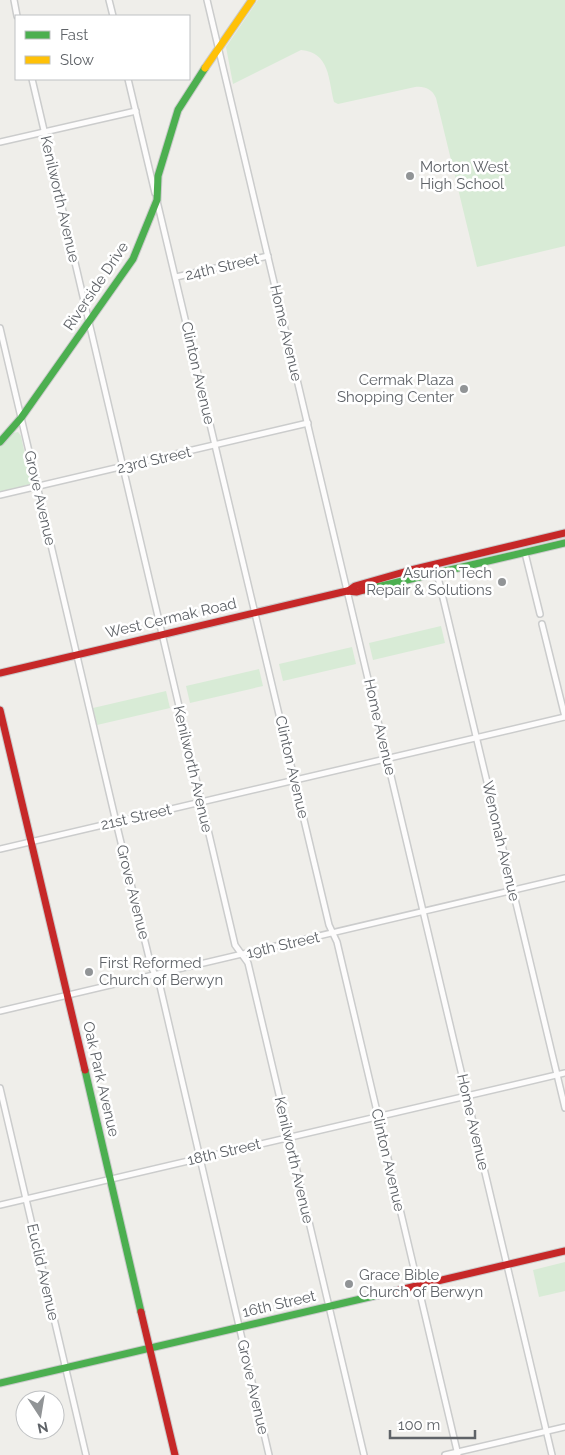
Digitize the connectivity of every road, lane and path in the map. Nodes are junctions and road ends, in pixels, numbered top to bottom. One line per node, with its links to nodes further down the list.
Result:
1 (14, 0): 5 (street)
2 (109, 0): 6 (street)
3 (207, 0): 7 (street, Home Avenue)
4 (252, 0): 7 (street, Riverside Drive)
5 (17, 15)
6 (113, 15)
7 (218, 48): 13 (street, Riverside Drive); 14 (street, Home Avenue)
8 (32, 80): 11 (street, Kenilworth Avenue)
9 (128, 80): 10 (street, Clinton Avenue)
10 (136, 111): 11 (street); 13 (street, Clinton Avenue)
11 (44, 131): 12 (street); 16 (street, Kenilworth Avenue)
12 (0, 142)
13 (157, 200): 15 (street, Clinton Avenue); 16 (street, Riverside Drive)
14 (268, 256): 15 (street, 24th Street); 19 (street, Home Avenue)
15 (176, 278): 21 (street, Clinton Avenue)
16 (89, 322): 18 (street, Riverside Drive); 22 (street, Kenilworth Avenue)
17 (0, 328): 18 (street, Grove Avenue)
18 (21, 418): 20 (street, Riverside Drive); 23 (street, Grove Avenue)
19 (308, 424): 21 (street, 23rd Street); 29 (street, Home Avenue)
20 (0, 442)
21 (216, 445): 22 (street, 23rd Street); 30 (street, Clinton Avenue)
22 (122, 467): 23 (street, 23rd Street); 33 (street, Kenilworth Avenue)
23 (37, 487): 24 (street, 23rd Street); 34 (street, Grove Avenue)
24 (0, 495)
25 (565, 533): 29 (street, West Cermak Road)
26 (565, 543): 27 (street, West Cermak Road)
27 (525, 553): 28 (street, West Cermak Road); 31 (street)
28 (437, 573): 29 (street, West Cermak Road); 38 (street, Wenonah Avenue)
29 (347, 591): 30 (street, West Cermak Road); 39 (street, Home Avenue)
30 (255, 613): 33 (street, West Cermak Road); 40 (street, Clinton Avenue)
31 (540, 614)
32 (542, 624): 37 (street)
33 (162, 635): 34 (street, West Cermak Road); 41 (street, Kenilworth Avenue)
34 (76, 655): 35 (street, West Cermak Road); 42 (street, Grove Avenue)
35 (0, 673)
36 (0, 710): 43 (street, Oak Park Avenue)
37 (565, 717): 38 (street, 21st Street)
38 (476, 738): 39 (street, 21st Street); 46 (street, Wenonah Avenue)
39 (387, 759): 40 (street, 21st Street); 47 (street, Home Avenue)
40 (295, 780): 41 (street, 21st Street); 48 (street, Clinton Avenue)
41 (201, 802): 42 (street, 21st Street); 49 (street, Kenilworth Avenue)
42 (116, 822): 43 (street, 21st Street); 50 (street, Grove Avenue)
43 (31, 842): 44 (street, 21st Street); 51 (street, Oak Park Avenue)
44 (0, 849)
45 (565, 878): 46 (street, 19th Street)
46 (513, 891): 47 (street, 19th Street); 54 (street, Wenonah Avenue)
47 (423, 912): 48 (street, 19th Street); 56 (street, Home Avenue)
48 (332, 933): 49 (street, 19th Street); 58 (street, Clinton Avenue)
49 (242, 954): 50 (street, 19th Street); 59 (street, Kenilworth Avenue)
50 (155, 974): 51 (street, 19th Street); 60 (street, Grove Avenue)
51 (67, 995): 52 (street, 19th Street); 61 (street, Oak Park Avenue)
52 (0, 1011)
53 (565, 1073): 54 (street, 18th Street)
54 (557, 1075): 56 (street, 18th Street); 57 (street, Wenonah Avenue)
55 (0, 1088): 62 (street, Euclid Avenue)
56 (467, 1096): 58 (street, 18th Street); 65 (street, Home Avenue)
57 (565, 1108)
58 (378, 1117): 59 (street, 18th Street); 66 (street, Clinton Avenue)
59 (289, 1138): 60 (street, 18th Street); 67 (street, Kenilworth Avenue)
60 (200, 1158): 61 (street, 18th Street); 68 (street, Grove Avenue)
61 (110, 1179): 62 (street, 18th Street); 69 (street, Oak Park Avenue)
62 (26, 1199): 63 (street, 18th Street); 70 (street, Euclid Avenue)
63 (0, 1205)
64 (565, 1251): 65 (street, 16th Street)
65 (507, 1265): 66 (street, 16th Street); 73 (street, Home Avenue)
66 (418, 1285): 67 (street, 16th Street); 74 (street, Clinton Avenue)
67 (329, 1306): 68 (street, 16th Street); 78 (street, Kenilworth Avenue)
68 (239, 1327): 69 (street, 16th Street); 77 (street, Grove Avenue)
69 (150, 1348): 70 (street, 16th Street); 76 (street, Oak Park Avenue)
70 (66, 1368): 71 (street, 16th Street); 75 (street, Euclid Avenue)
71 (0, 1383)
72 (565, 1427): 73 (street)
73 (546, 1431): 74 (street); 80 (street, Home Avenue)
74 (458, 1454): 79 (street)
75 (86, 1455)
76 (175, 1455)
77 (269, 1455)
78 (364, 1455)
79 (445, 1455)
80 (552, 1455)

